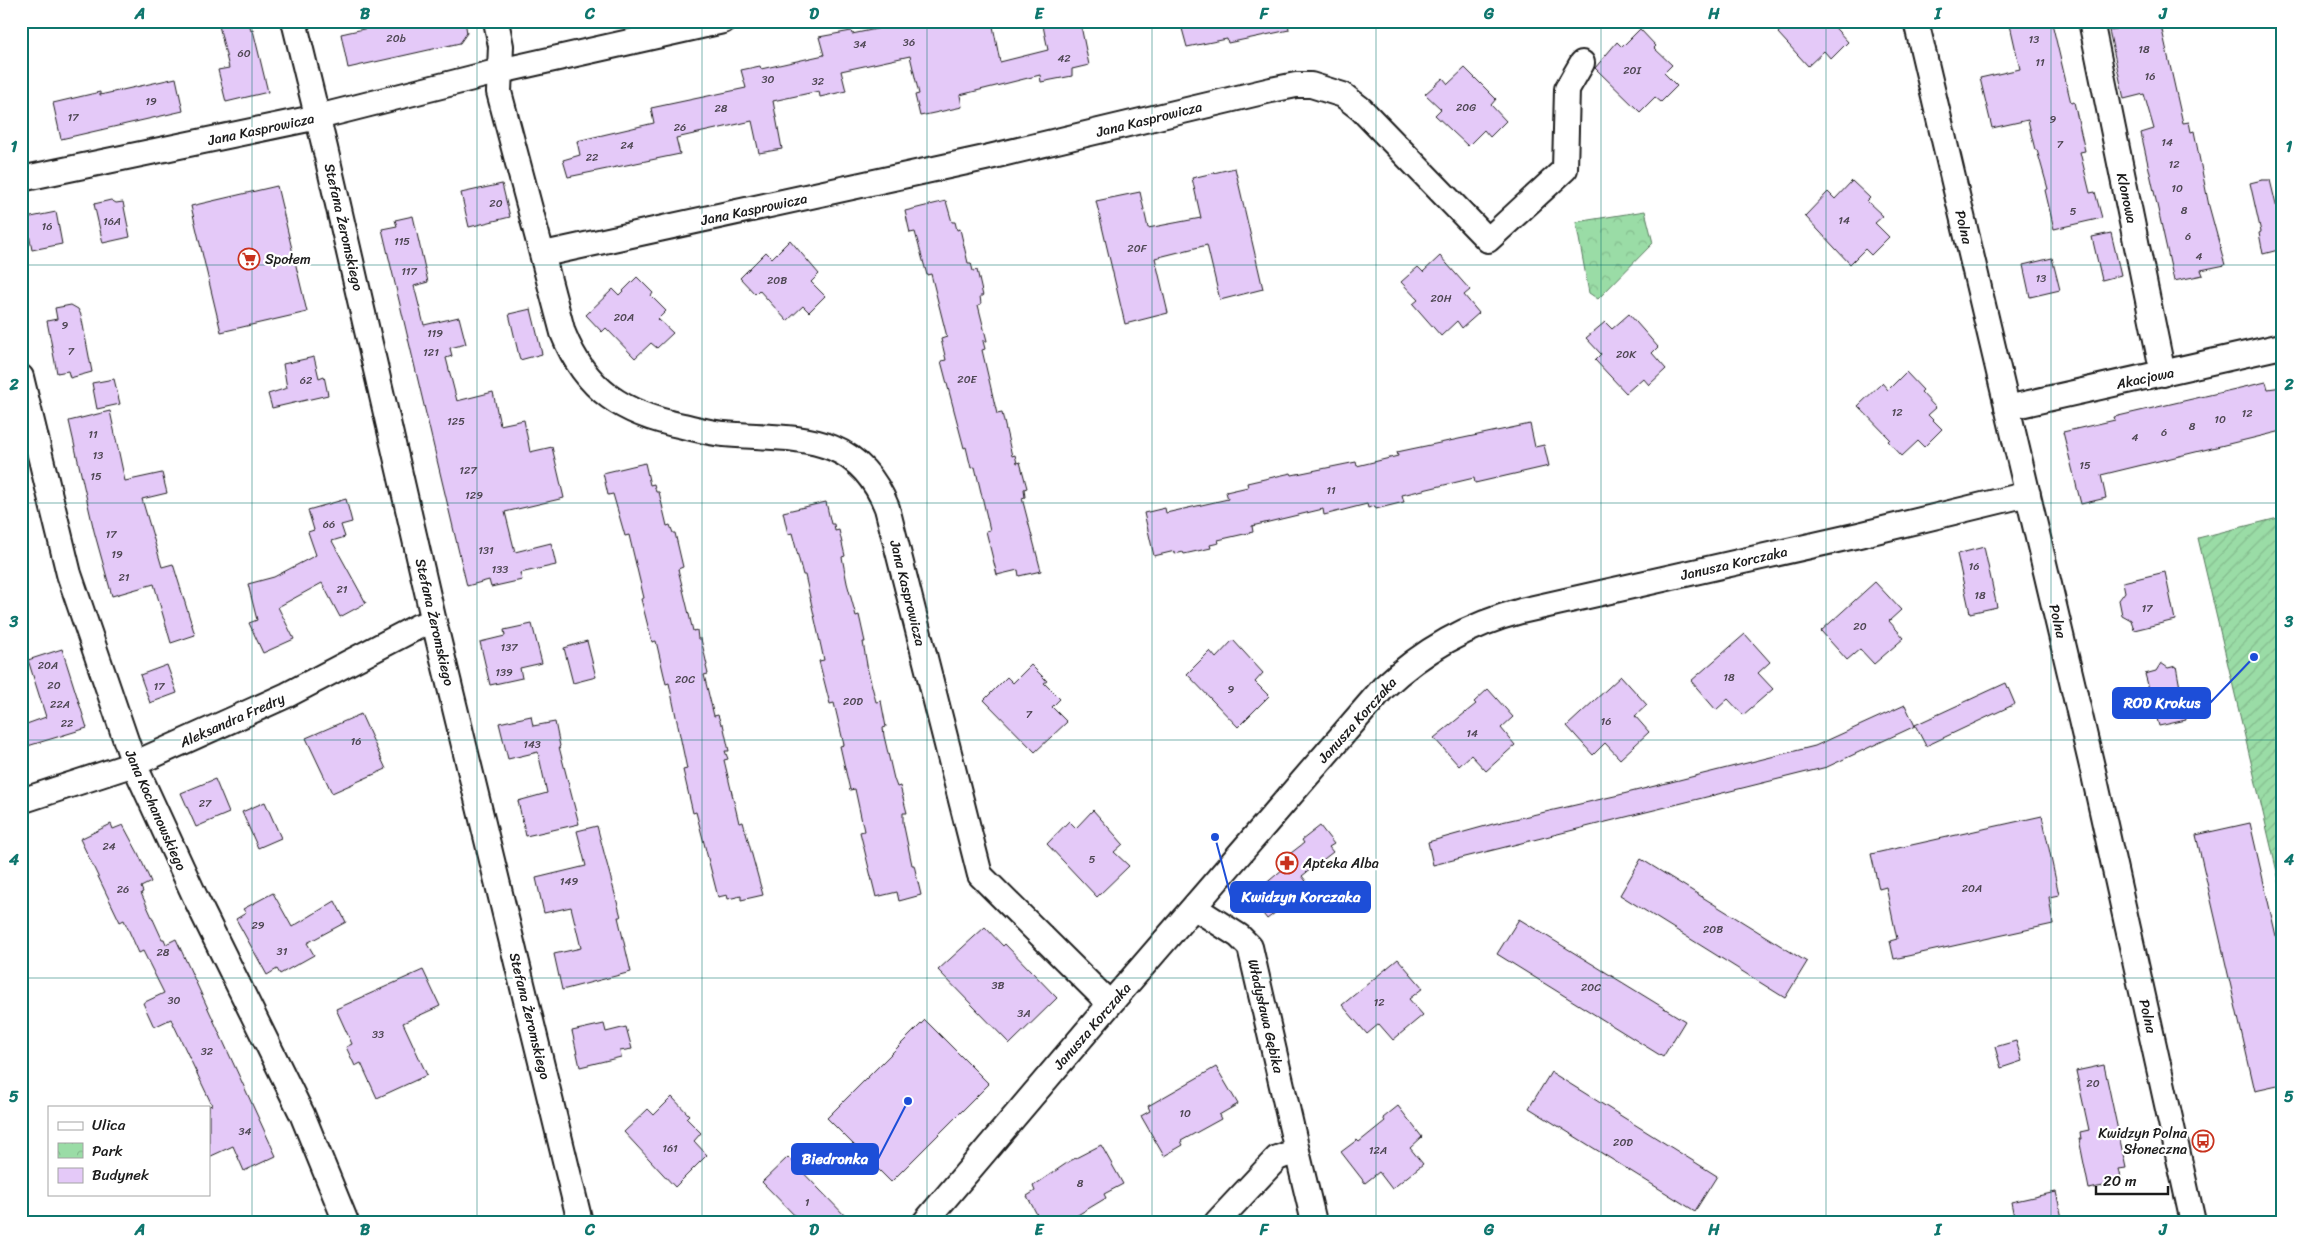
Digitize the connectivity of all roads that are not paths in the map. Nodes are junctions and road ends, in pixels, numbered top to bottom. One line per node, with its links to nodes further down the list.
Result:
1 (294, 21): 8 (street, Stefana Żeromskiego)
2 (496, 21): 7 (street)
3 (723, 21): 7 (street, Jana Kasprowicza)
4 (1916, 21): 14 (street, Polna)
5 (2090, 21): 12 (street, Klonowa)
6 (1582, 63): 10 (street, Jana Kasprowicza)
7 (500, 70): 8 (street, Jana Kasprowicza); 10 (street, Jana Kasprowicza)
8 (318, 117): 9 (street, Jana Kasprowicza); 16 (street, Stefana Żeromskiego)
9 (21, 179)
10 (544, 254): 20 (street, Jana Kasprowicza)
11 (2282, 346): 12 (street, Akacjowa)
12 (2163, 374): 14 (street, Akacjowa)
13 (21, 378): 17 (street, Jana Kochanowskiego)
14 (2007, 408): 15 (street, Polna)
15 (2028, 494): 19 (street, Janusza Korczaka); 27 (street, Polna)
16 (434, 622): 17 (street, Aleksandra Fredry); 23 (street, Stefana Żeromskiego)
17 (134, 764): 18 (street, Aleksandra Fredry); 22 (street, Jana Kochanowskiego)
18 (21, 801)
19 (1195, 908): 20 (street, Janusza Korczaka); 21 (street, Władysława Gębika)
20 (1110, 1004): 24 (street, Janusza Korczaka)
21 (1297, 1151): 25 (street); 26 (street, Władysława Gębika)
22 (346, 1222)
23 (580, 1222)
24 (925, 1222)
25 (1217, 1222)
26 (1314, 1222)
27 (2193, 1222)

